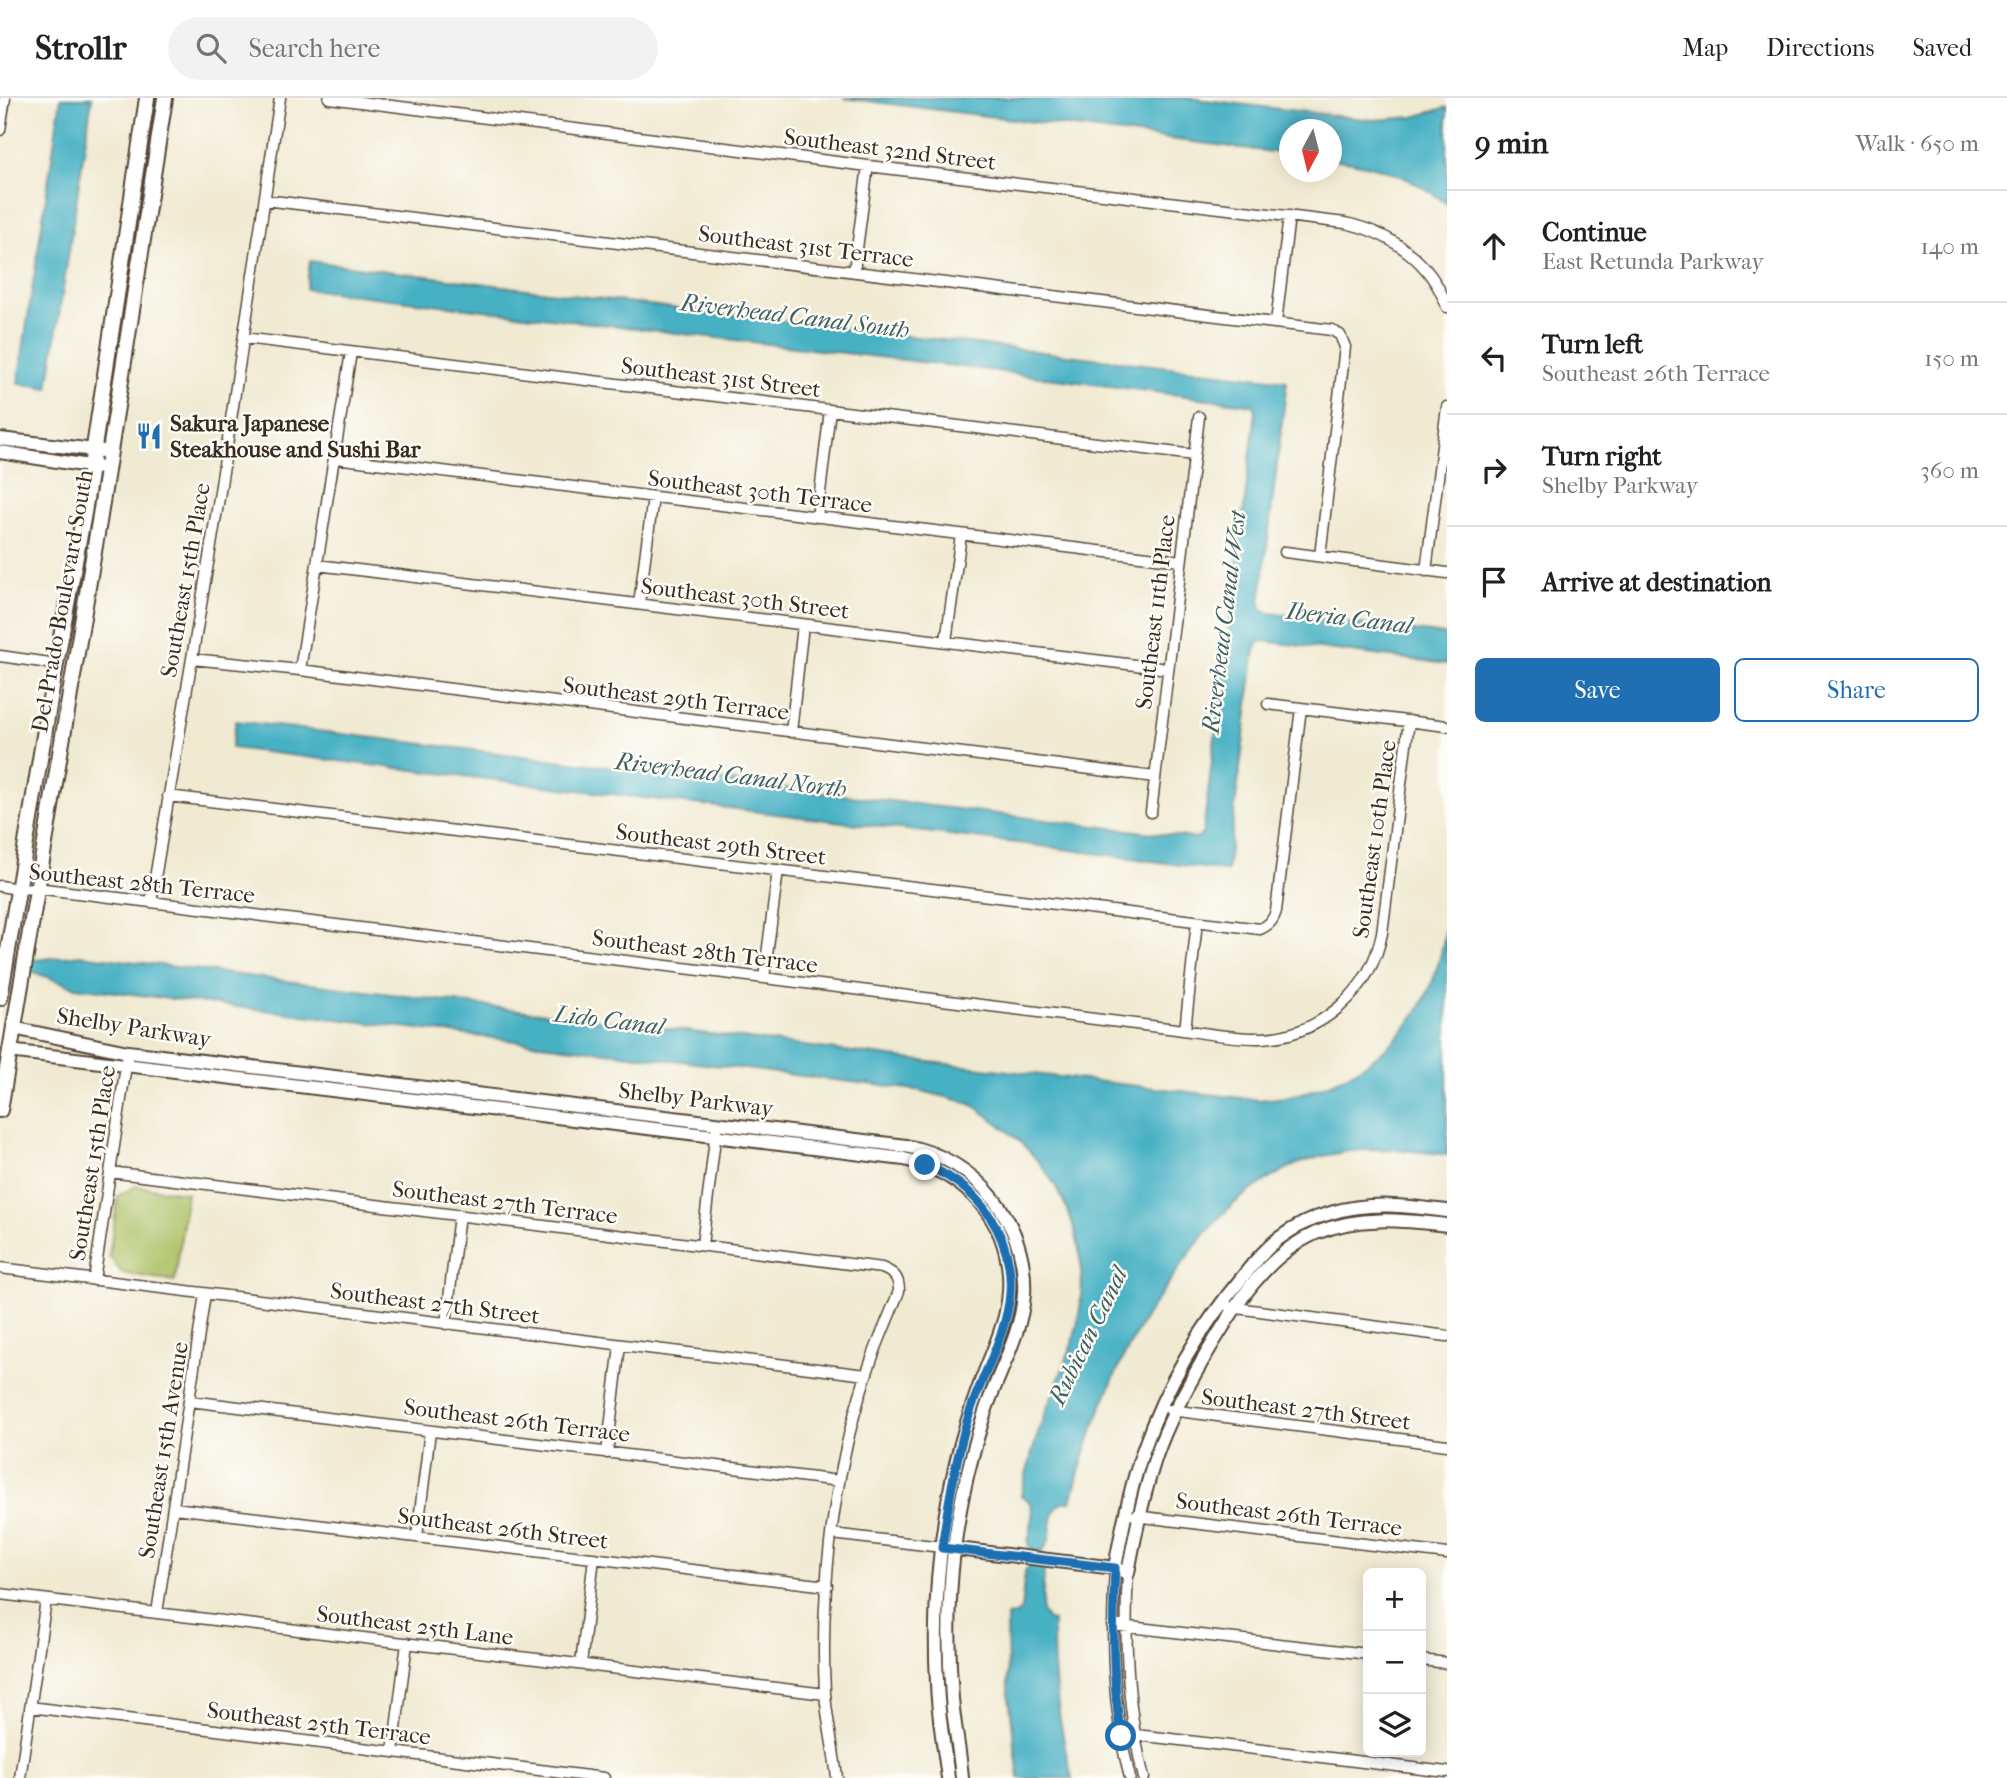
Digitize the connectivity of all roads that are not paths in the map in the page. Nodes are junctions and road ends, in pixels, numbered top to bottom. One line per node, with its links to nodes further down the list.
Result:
1 (5, 98): 6 (street)
2 (148, 98): 19 (main road, Del Prado Boulevard South)
3 (164, 98): 21 (main road, Del Prado Boulevard South)
4 (280, 98): 8 (street, Southeast 15th Place)
5 (329, 98): 7 (street, Southeast 32nd Street)
6 (0, 130)
7 (868, 166): 9 (street, Southeast 32nd Street); 10 (street)
8 (265, 200): 10 (street, Southeast 31st Terrace); 13 (street, Southeast 15th Place)
9 (1289, 216): 11 (street, Southeast 32nd Street); 12 (street)
10 (854, 271): 12 (street, Southeast 31st Terrace)
11 (1447, 307)
12 (1276, 323): 30 (street, Southeast 31st Terrace)
13 (244, 338): 14 (street, Southeast 31st Street); 39 (street, Southeast 15th Place)
14 (351, 352): 16 (street, Southeast 31st Street); 23 (street)
15 (1447, 407): 33 (street)
16 (830, 410): 22 (street, Southeast 31st Street); 27 (street)
17 (1199, 417): 22 (street, Southeast 11th Place)
18 (0, 439): 19 (street)
19 (93, 450): 21 (street); 24 (main road, Del Prado Boulevard South)
20 (0, 452): 24 (street)
21 (111, 452): 25 (main road, Del Prado Boulevard South)
22 (1194, 455): 31 (street, Southeast 11th Place)
23 (335, 458): 26 (street, Southeast 30th Terrace); 32 (street)
24 (91, 466): 25 (street); 40 (main road, Del Prado Boulevard South)
25 (108, 469): 45 (main road, Del Prado Boulevard South)
26 (653, 497): 27 (street, Southeast 30th Terrace); 35 (street)
27 (817, 517): 28 (street, Southeast 30th Terrace)
28 (961, 535): 31 (street, Southeast 30th Terrace); 37 (street)
29 (1285, 552): 30 (street)
30 (1320, 556): 33 (street)
31 (1181, 561): 41 (street, Southeast 11th Place)
32 (317, 565): 35 (street, Southeast 30th Street); 42 (street)
33 (1426, 571): 34 (street)
34 (1447, 573)
35 (639, 604): 36 (street, Southeast 30th Street)
36 (803, 625): 37 (street, Southeast 30th Street); 48 (street)
37 (946, 641): 41 (street, Southeast 30th Street)
38 (0, 656): 40 (street)
39 (192, 659): 42 (street, Southeast 29th Terrace); 50 (street, Southeast 15th Place)
40 (56, 664): 45 (main road); 55 (main road, Del Prado Boulevard South)
41 (1168, 669): 49 (street, Southeast 11th Place)
42 (300, 670): 48 (street, Southeast 29th Terrace)
43 (1268, 704): 44 (street)
44 (1301, 708): 46 (street); 57 (street, Southeast 29th Street)
45 (67, 712): 54 (main road, Del Prado Boulevard South)
46 (1409, 721): 47 (street); 58 (street, Southeast 10th Place)
47 (1447, 726)
48 (791, 732): 49 (street, Southeast 29th Terrace)
49 (1155, 777): 51 (street, Southeast 11th Place)
50 (168, 796): 52 (street, Southeast 29th Street); 56 (street, Southeast 15th Place)
51 (1151, 812)
52 (778, 870): 57 (street, Southeast 29th Street); 59 (street)
53 (0, 886): 55 (street, Southeast 28th Terrace)
54 (36, 888): 55 (street, Southeast 28th Terrace); 56 (street, Southeast 28th Terrace); 62 (main road, Del Prado Boulevard South)
55 (18, 889): 60 (main road, Del Prado Boulevard South)
56 (151, 902): 59 (street, Southeast 28th Terrace)
57 (1197, 922): 63 (street)
58 (1374, 961): 63 (street, Southeast 28th Terrace)
59 (764, 978): 63 (street, Southeast 28th Terrace)
60 (3, 979): 61 (main road, Del Prado Boulevard South); 64 (main road)
61 (0, 999)
62 (13, 1028): 64 (main road, Del Prado Boulevard South); 65 (street, Shelby Parkway)
63 (1185, 1030)
64 (5, 1053): 65 (street, Shelby Parkway); 66 (main road); 67 (main road, Del Prado Boulevard South)
65 (127, 1058): 68 (street, Shelby Parkway); 71 (street, Southeast 15th Place)
66 (0, 1064)
67 (0, 1110)
68 (716, 1130): 69 (street, Shelby Parkway); 70 (street, Shelby Parkway); 75 (street)
69 (906, 1146): 70 (street); 97 (street, Shelby Parkway)
70 (904, 1159): 97 (street, Shelby Parkway)
71 (110, 1172): 73 (street, Southeast 27th Terrace); 77 (street, Southeast 15th Place)
72 (1447, 1211): 79 (street)
73 (459, 1215): 75 (street, Southeast 27th Terrace); 81 (street)
74 (1447, 1225): 80 (street)
75 (702, 1245): 84 (street, Southeast 27th Terrace)
76 (0, 1268): 77 (street, Southeast 27th Street)
77 (94, 1280): 78 (street, Southeast 27th Street)
78 (205, 1294): 81 (street, Southeast 27th Street); 85 (street, Southeast 15th Avenue)
79 (1221, 1305): 80 (street); 86 (street)
80 (1235, 1309): 82 (street); 87 (street)
81 (446, 1324): 83 (street, Southeast 27th Street)
82 (1447, 1336)
83 (620, 1345): 84 (street, Southeast 27th Street); 90 (street)
84 (866, 1375): 91 (street)
85 (190, 1401): 88 (street, Southeast 26th Terrace); 92 (street, Southeast 15th Avenue)
86 (1161, 1408): 87 (street, Southeast 27th Street); 93 (street)
87 (1174, 1412): 89 (street, Southeast 27th Street); 94 (street)
88 (430, 1431): 90 (street, Southeast 26th Terrace); 96 (street)
89 (1447, 1446)
90 (607, 1452): 91 (street, Southeast 26th Terrace)
91 (839, 1481): 95 (street)
92 (174, 1508): 96 (street, Southeast 26th Street); 105 (street, Southeast 15th Avenue)
93 (1126, 1514): 94 (street, Southeast 26th Terrace); 100 (street)
94 (1139, 1517): 98 (street, Southeast 26th Terrace); 101 (street)
95 (832, 1534): 97 (street); 102 (street)
96 (417, 1537): 99 (street, Southeast 26th Street)
97 (948, 1548): 100 (street); 118 (street); 119 (street)
98 (1447, 1555)
99 (594, 1558): 102 (street, Southeast 26th Street); 112 (street)
100 (1115, 1568): 101 (street); 106 (street)
101 (1128, 1573): 107 (street)
102 (827, 1586): 113 (street)
103 (0, 1594): 104 (street, Southeast 25th Lane)
104 (46, 1600): 105 (street, Southeast 25th Lane); 114 (street)
105 (158, 1613): 108 (street, Southeast 25th Lane)
106 (1112, 1625): 107 (street); 116 (street)
107 (1127, 1625): 109 (street); 115 (street)
108 (407, 1643): 112 (street, Southeast 25th Lane); 117 (street)
109 (1363, 1653)
110 (1426, 1661): 111 (street)
111 (1447, 1663)
112 (581, 1664): 113 (street, Southeast 25th Lane)
113 (825, 1694): 123 (street)
114 (30, 1707): 117 (street, Southeast 25th Terrace); 121 (street)
115 (1135, 1735): 116 (street); 120 (street); 127 (street)
116 (1121, 1736): 126 (street)
117 (393, 1752): 122 (street, Southeast 25th Terrace)
118 (959, 1754): 119 (street); 125 (street)
119 (945, 1755): 124 (street)
120 (1447, 1772)
121 (20, 1778)
122 (604, 1778)
123 (837, 1778)
124 (948, 1778)
125 (962, 1778)
126 (1130, 1778)
127 (1144, 1778)

